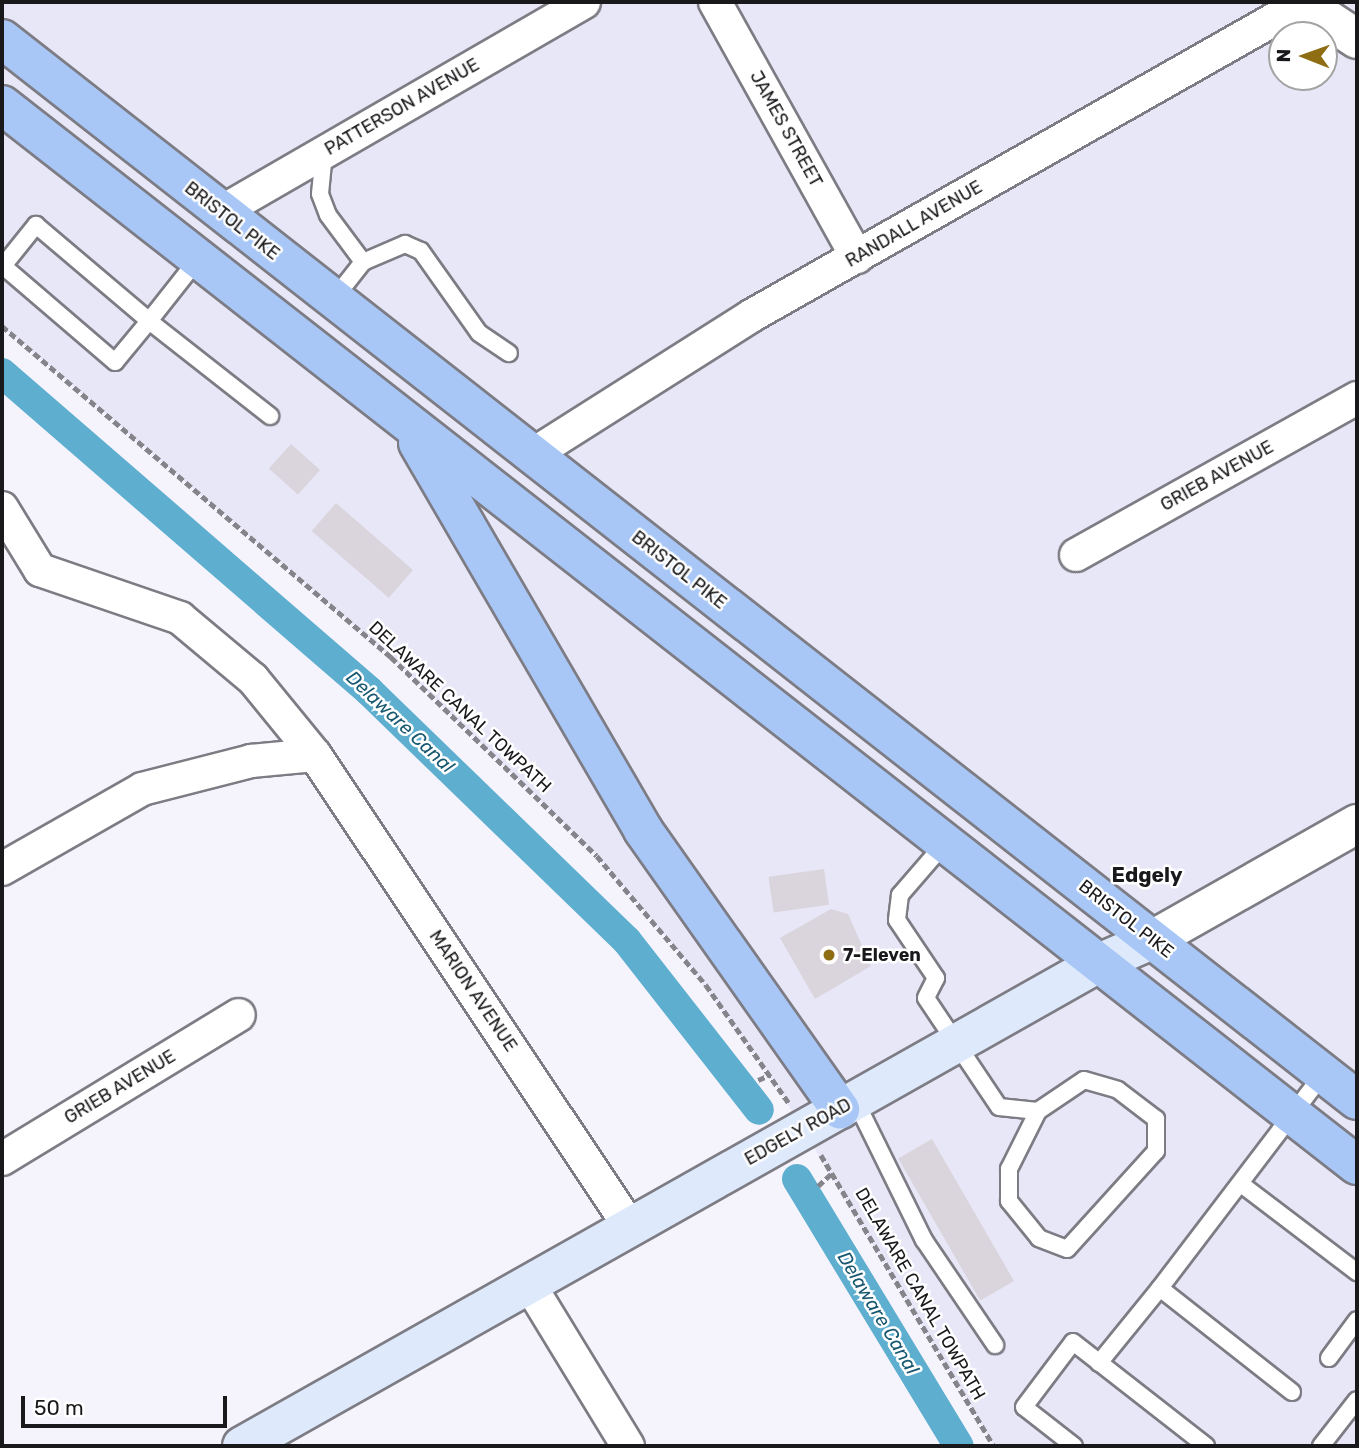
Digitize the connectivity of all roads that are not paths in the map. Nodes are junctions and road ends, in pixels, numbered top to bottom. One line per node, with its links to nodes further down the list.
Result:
1 (584, 2): 7 (street, PATTERSON AVENUE)
2 (715, 2): 9 (street, JAMES STREET)
3 (1302, 2): 5 (street); 9 (street, RANDALL AVENUE)
4 (2, 39): 8 (highway, BRISTOL PIKE)
5 (1357, 39)
6 (2, 105): 10 (highway)
7 (324, 153): 8 (street, PATTERSON AVENUE); 11 (lane)
8 (221, 212): 12 (highway, BRISTOL PIKE)
9 (857, 257): 18 (street, RANDALL AVENUE)
10 (198, 260): 13 (lane); 17 (highway)
11 (363, 262): 12 (lane); 14 (lane)
12 (333, 300): 18 (highway, BRISTOL PIKE)
13 (149, 321): 13 (lane); 16 (lane)
14 (509, 352)
15 (1357, 398): 20 (street, GRIEB AVENUE)
16 (270, 415)
17 (399, 417): 23 (highway); 31 (highway)
18 (532, 455): 25 (highway, BRISTOL PIKE)
19 (2, 508): 21 (street, MARION AVENUE)
20 (1076, 555)
21 (315, 755): 24 (street); 37 (street, MARION AVENUE)
22 (1357, 824): 25 (street, EDGELY ROAD)
23 (945, 844): 26 (highway); 28 (lane)
24 (2, 869)
25 (1152, 940): 26 (main road, EDGELY ROAD); 29 (highway, BRISTOL PIKE)
26 (1099, 963): 28 (main road, EDGELY ROAD); 33 (highway)
27 (239, 1015): 34 (street, GRIEB AVENUE)
28 (954, 1044): 31 (main road, EDGELY ROAD); 32 (lane)
29 (1324, 1073): 30 (highway, BRISTOL PIKE); 33 (lane)
30 (1357, 1100)
31 (848, 1105): 37 (main road, EDGELY ROAD); 42 (lane)
32 (1038, 1111): 32 (lane)
33 (1292, 1114): 35 (highway); 36 (lane)
34 (2, 1159)
35 (1357, 1165)
36 (1241, 1184): 38 (lane); 40 (lane)
37 (630, 1227): 39 (main road, EDGELY ROAD)
38 (1357, 1272)
39 (529, 1284): 47 (main road, EDGELY ROAD); 48 (street)
40 (1160, 1288): 44 (lane); 45 (lane)
41 (1357, 1320): 43 (lane)
42 (995, 1345)
43 (1329, 1358)
44 (1100, 1363): 49 (lane); 50 (lane)
45 (1292, 1392)
46 (1357, 1400): 51 (lane)
47 (242, 1446)
48 (628, 1446)
49 (1074, 1446)
50 (1206, 1446)
51 (1321, 1446)

